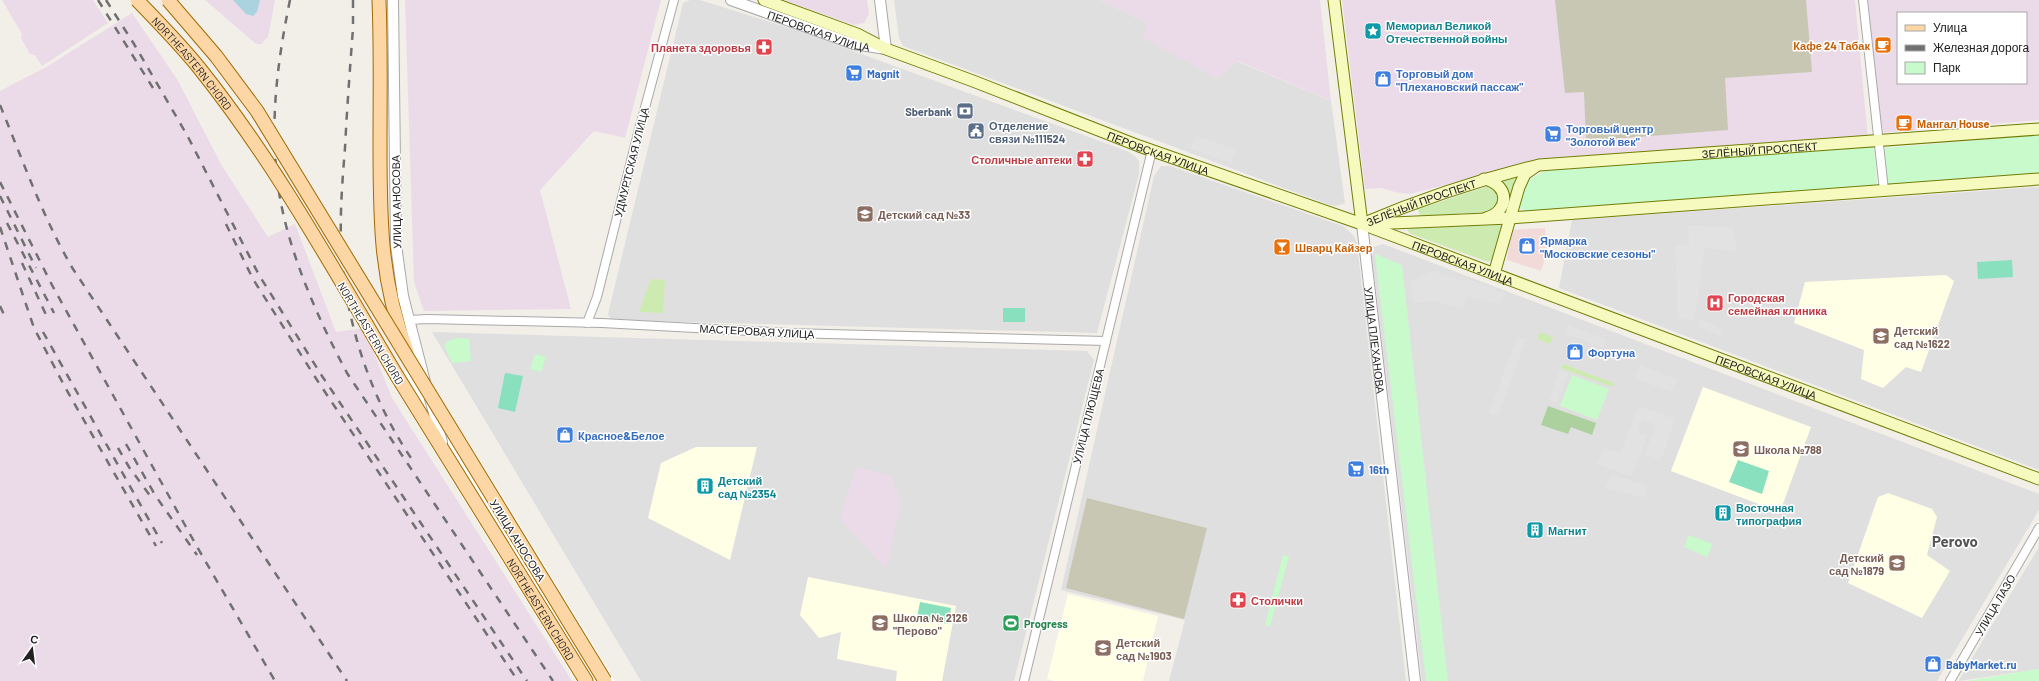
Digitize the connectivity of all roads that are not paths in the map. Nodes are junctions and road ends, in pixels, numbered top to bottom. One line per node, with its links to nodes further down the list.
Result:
1 (136, 0): 30 (main road, NORTHEASTERN CHORD, bridge)
2 (168, 0): 26 (main road, NORTHEASTERN CHORD, bridge)
3 (379, 0): 26 (main road, NORTHEASTERN CHORD, bridge)
4 (393, 0): 23 (street, УЛИЦА АНОСОВА)
5 (674, 0): 24 (street, УДМУРТСКАЯ УЛИЦА)
6 (732, 0): 11 (street, ПЕРОВСКАЯ УЛИЦА)
7 (764, 0): 11 (main road, ПЕРОВСКАЯ УЛИЦА)
8 (880, 0): 11 (street)
9 (1334, 0): 21 (main road, УЛИЦА ПЛЕХАНОВА)
10 (1863, 0): 13 (street)
11 (886, 49): 14 (main road, ПЕРОВСКАЯ УЛИЦА)
12 (2039, 129): 13 (main road, ЗЕЛЁНЫЙ ПРОСПЕКТ)
13 (1877, 140): 15 (main road, ЗЕЛЁНЫЙ ПРОСПЕКТ); 18 (street)
14 (1152, 150): 21 (main road, ПЕРОВСКАЯ УЛИЦА); 25 (street, УЛИЦА ПЛЮЩЕВА)
15 (1539, 165): 16 (main road, ЗЕЛЁНЫЙ ПРОСПЕКТ); 19 (main road)
16 (1482, 179): 20 (main road, ЗЕЛЁНЫЙ ПРОСПЕКТ); 21 (main road, ЗЕЛЁНЫЙ ПРОСПЕКТ)
17 (2039, 179): 18 (main road, ЗЕЛЁНЫЙ ПРОСПЕКТ)
18 (1884, 190): 19 (main road, ЗЕЛЁНЫЙ ПРОСПЕКТ)
19 (1510, 218): 20 (main road, ЗЕЛЁНЫЙ ПРОСПЕКТ); 22 (main road)
20 (1484, 219): 21 (main road, ЗЕЛЁНЫЙ ПРОСПЕКТ)
21 (1362, 224): 22 (main road, ПЕРОВСКАЯ УЛИЦА); 34 (street, УЛИЦА ПЛЕХАНОВА)
22 (1494, 274): 28 (main road, ПЕРОВСКАЯ УЛИЦА)
23 (409, 320): 24 (street, МАСТЕРОВАЯ УЛИЦА); 27 (street, УЛИЦА АНОСОВА)
24 (587, 323): 25 (street, МАСТЕРОВАЯ УЛИЦА)
25 (1106, 341): 33 (street, УЛИЦА ПЛЮЩЕВА)
26 (414, 367): 32 (main road, bridge)
27 (430, 400): 31 (street, УЛИЦА АНОСОВА); 32 (street, УЛИЦА АНОСОВА)
28 (2039, 480)
29 (2039, 528): 35 (street, УЛИЦА ЛАЗО)
30 (586, 681)
31 (590, 681)
32 (606, 681)
33 (1024, 681)
34 (1415, 681)
35 (1950, 681)

